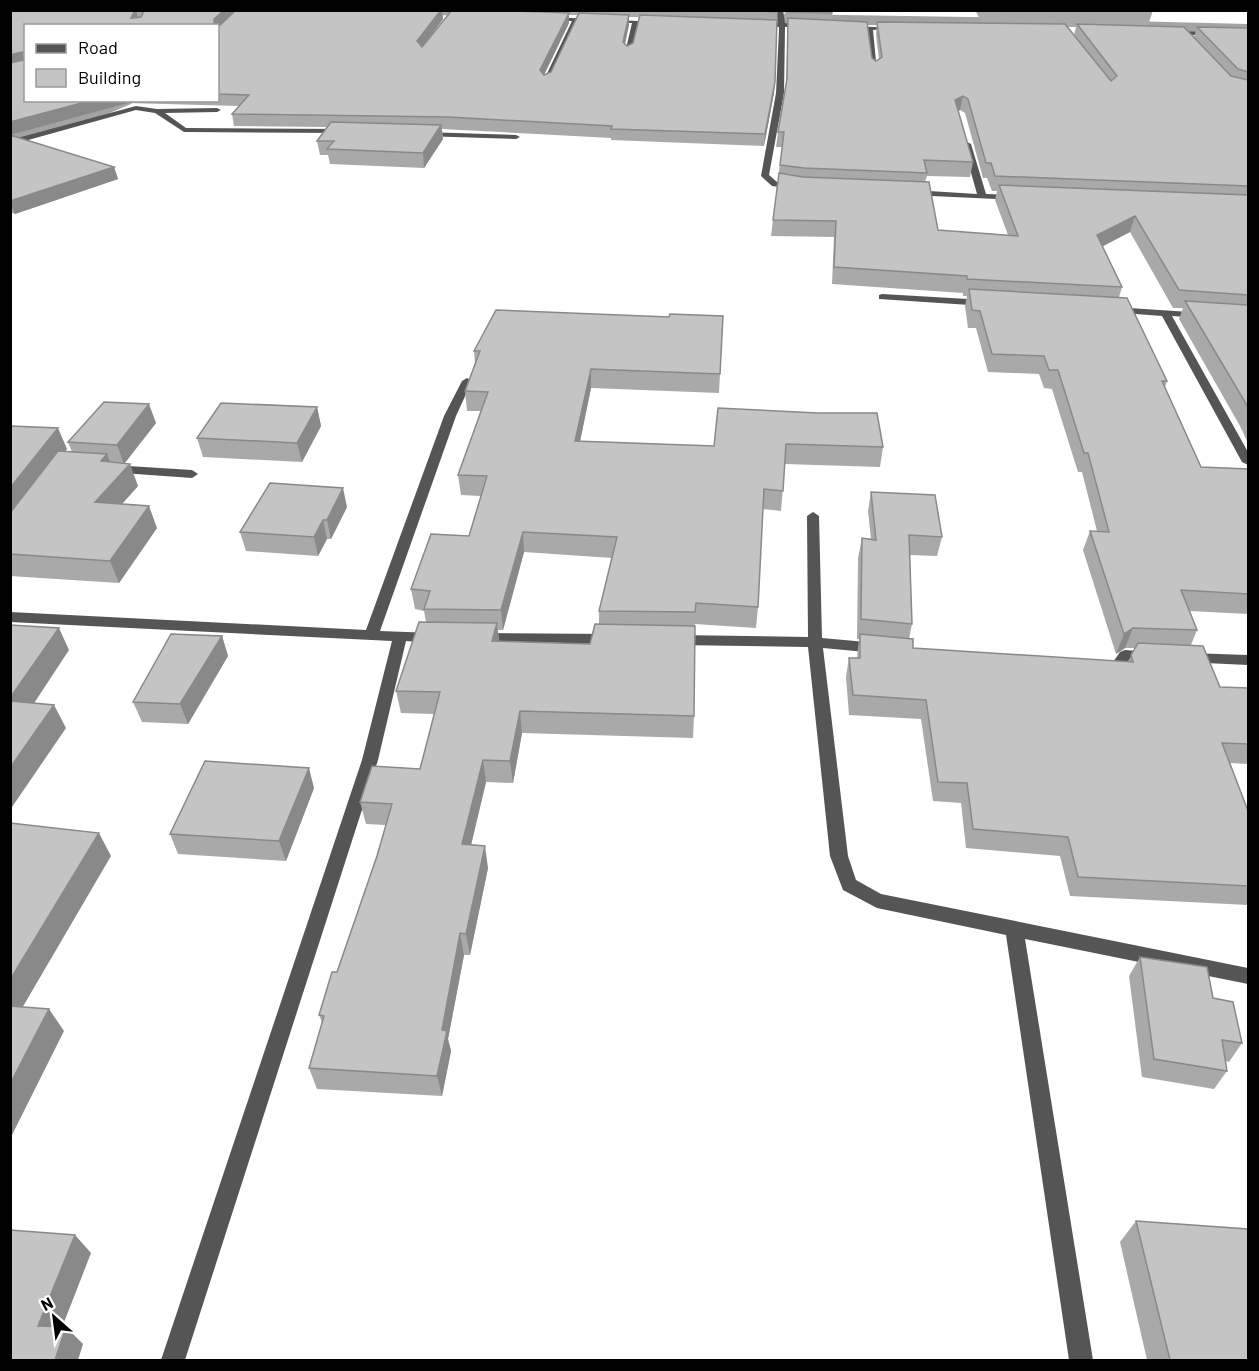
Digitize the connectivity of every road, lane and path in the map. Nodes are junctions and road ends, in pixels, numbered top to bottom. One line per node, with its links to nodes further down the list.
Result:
1 (548, 11): 2 (street)
2 (618, 13)
3 (630, 13): 4 (street)
4 (641, 13)
5 (769, 16): 7 (street)
6 (542, 19): 8 (street)
7 (781, 19): 11 (street); 12 (street); 31 (street)
8 (576, 20): 9 (street); 22 (street)
9 (635, 21): 10 (street); 20 (street)
10 (669, 22)
11 (748, 24)
12 (815, 26)
13 (837, 27): 14 (street)
14 (870, 28): 15 (street); 21 (street)
15 (911, 28)
16 (1158, 33): 17 (street)
17 (1182, 33): 18 (street); 19 (street)
18 (1248, 35)
19 (1189, 41)
20 (628, 53)
21 (875, 70)
22 (546, 82)
23 (137, 104): 25 (street); 30 (street)
24 (217, 110): 25 (street)
25 (157, 111): 26 (street)
26 (354, 132)
27 (411, 134): 29 (street)
28 (964, 135): 33 (street)
29 (516, 138)
30 (10, 143)
31 (802, 188)
32 (903, 193): 33 (street)
33 (982, 196): 34 (street)
34 (1028, 198)
35 (882, 297): 36 (street)
36 (1000, 304)
37 (1106, 309): 38 (street)
38 (1165, 313): 39 (street); 41 (street)
39 (1213, 315)
40 (467, 381): 46 (street)
41 (1248, 462)
42 (99, 468): 43 (street)
43 (192, 474)
44 (813, 516): 50 (street)
45 (10, 617): 46 (street)
46 (371, 636): 47 (street)
47 (400, 637): 48 (street); 56 (street)
48 (626, 640)
49 (661, 640): 50 (street)
50 (816, 642): 51 (street); 54 (street)
51 (896, 650)
52 (1248, 660): 53 (street)
53 (1092, 668)
54 (1014, 930): 55 (street); 57 (street)
55 (1248, 976)
56 (173, 1360)
57 (1082, 1360)

